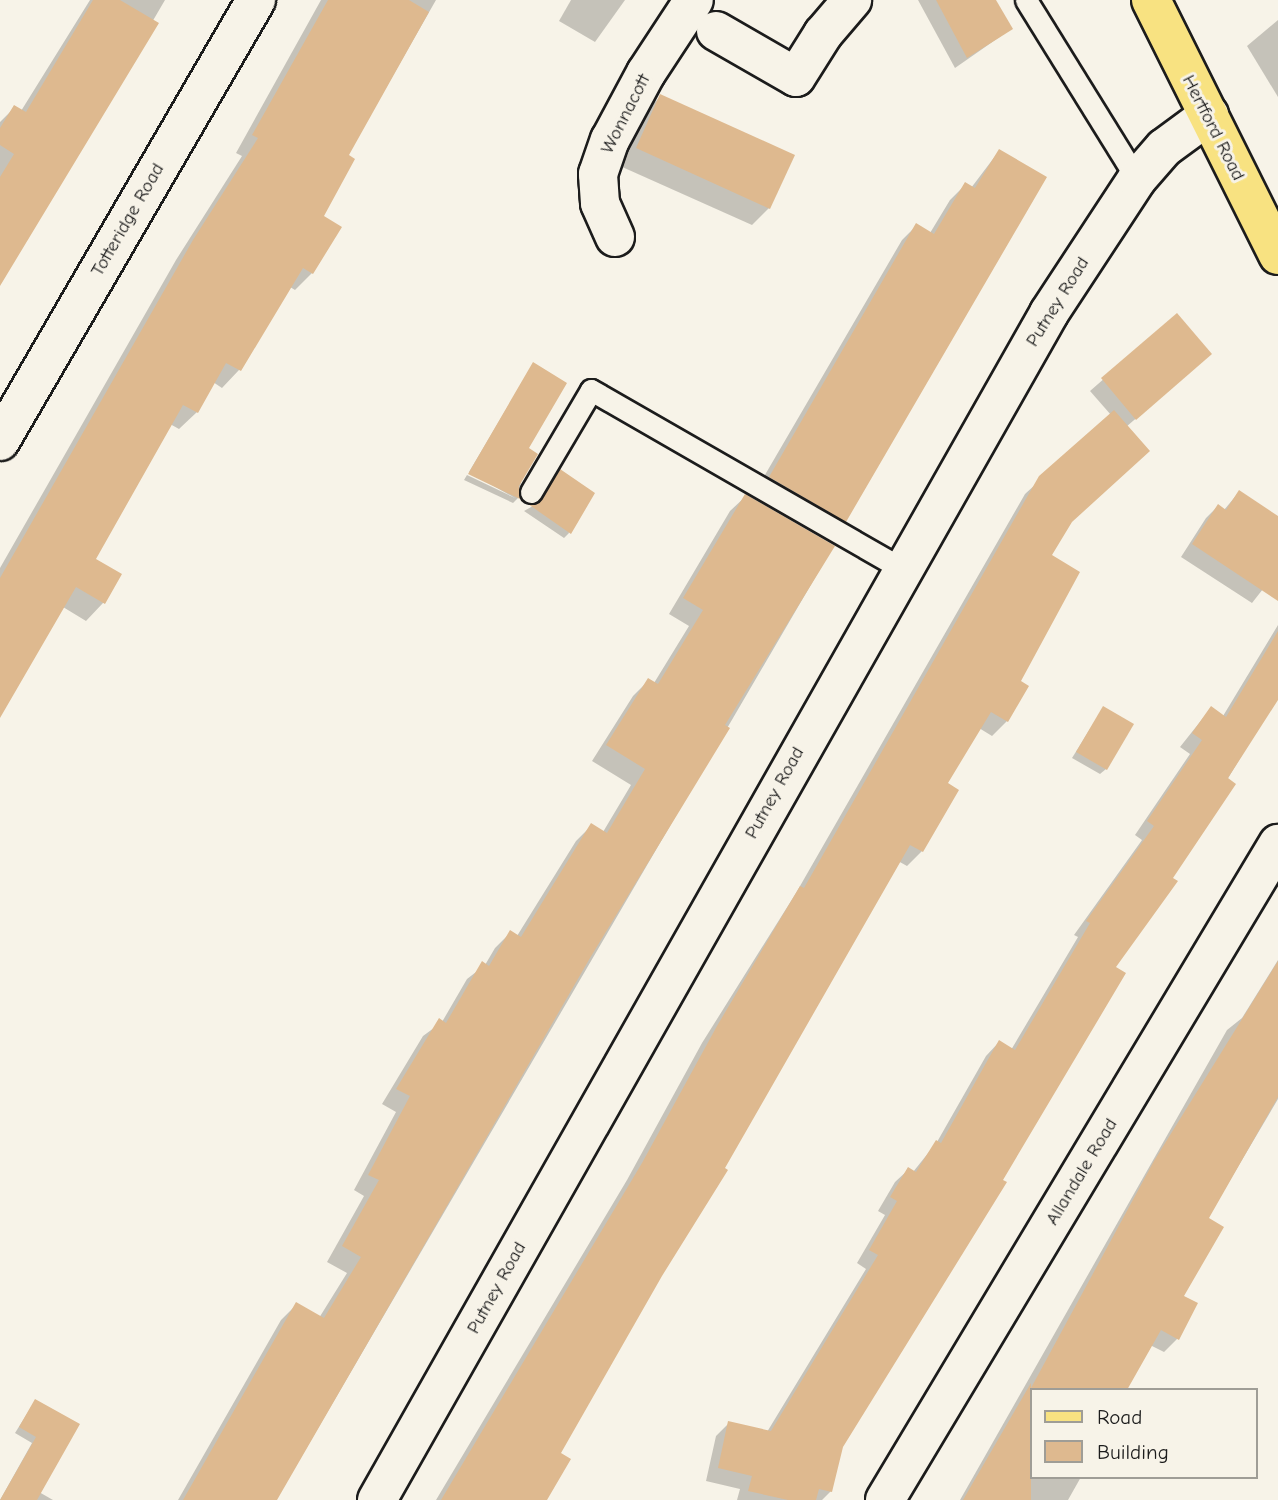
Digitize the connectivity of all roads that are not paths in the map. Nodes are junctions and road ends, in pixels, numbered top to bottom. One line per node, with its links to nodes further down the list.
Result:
1 (256, 0): 11 (street, Totteridge Road)
2 (694, 0): 9 (street, Wonnacott)
3 (852, 0): 6 (street)
4 (1026, 0): 8 (lane)
5 (1151, 0): 7 (main road, Hertford Road)
6 (716, 31)
7 (1209, 115): 8 (street, Putney Road); 10 (main road, Hertford Road)
8 (1137, 179): 13 (street, Putney Road)
9 (615, 237)
10 (1276, 245)
11 (0, 441)
12 (531, 492): 13 (lane)
13 (901, 568): 15 (street, Putney Road)
14 (1278, 845): 16 (street, Allandale Road)
15 (377, 1500)
16 (885, 1500)

